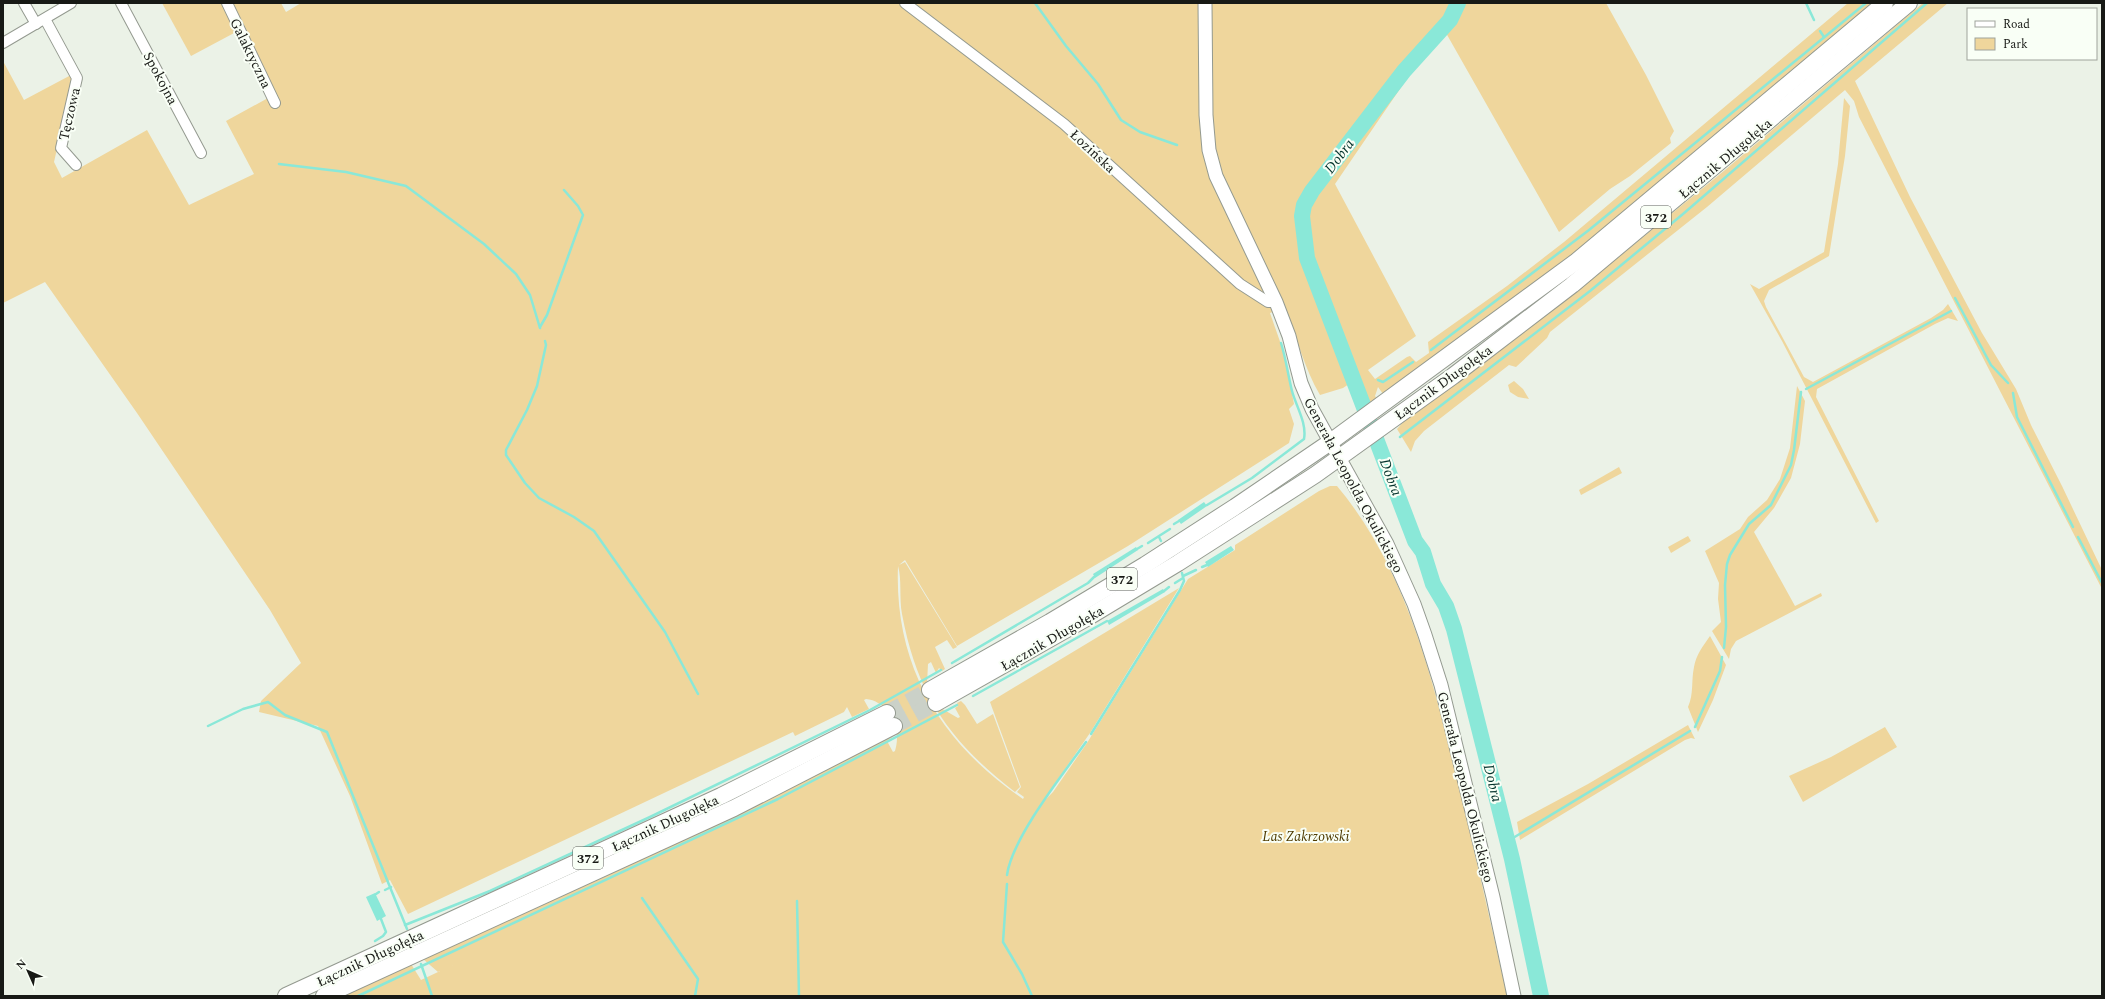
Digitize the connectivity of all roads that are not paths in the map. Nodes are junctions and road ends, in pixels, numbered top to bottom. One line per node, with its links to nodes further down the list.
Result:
1 (24, 3): 9 (street)
2 (71, 3): 9 (street)
3 (121, 3): 12 (street, Spokojna)
4 (227, 3): 11 (street, Galaktyczna)
5 (905, 3): 14 (street, Łozińska)
6 (1205, 3): 14 (street, Generała Leopolda Okulickiego)
7 (1885, 3): 15 (main road, Łącznik Długołęka / 372)
8 (1909, 3): 16 (main road, Łącznik Długołęka / 372)
9 (41, 21): 10 (street); 13 (street, Tęczowa)
10 (3, 43)
11 (275, 103)
12 (201, 153)
13 (76, 165)
14 (1276, 302): 15 (street, Generała Leopolda Okulickiego)
15 (1329, 443): 16 (street, Generała Leopolda Okulickiego); 16 (main road, Łącznik Długołęka / 372)
16 (1338, 458): 19 (street, Generała Leopolda Okulickiego)
17 (286, 996): 18 (main road, Łącznik Długołęka / 372)
18 (324, 996)
19 (1514, 996)

